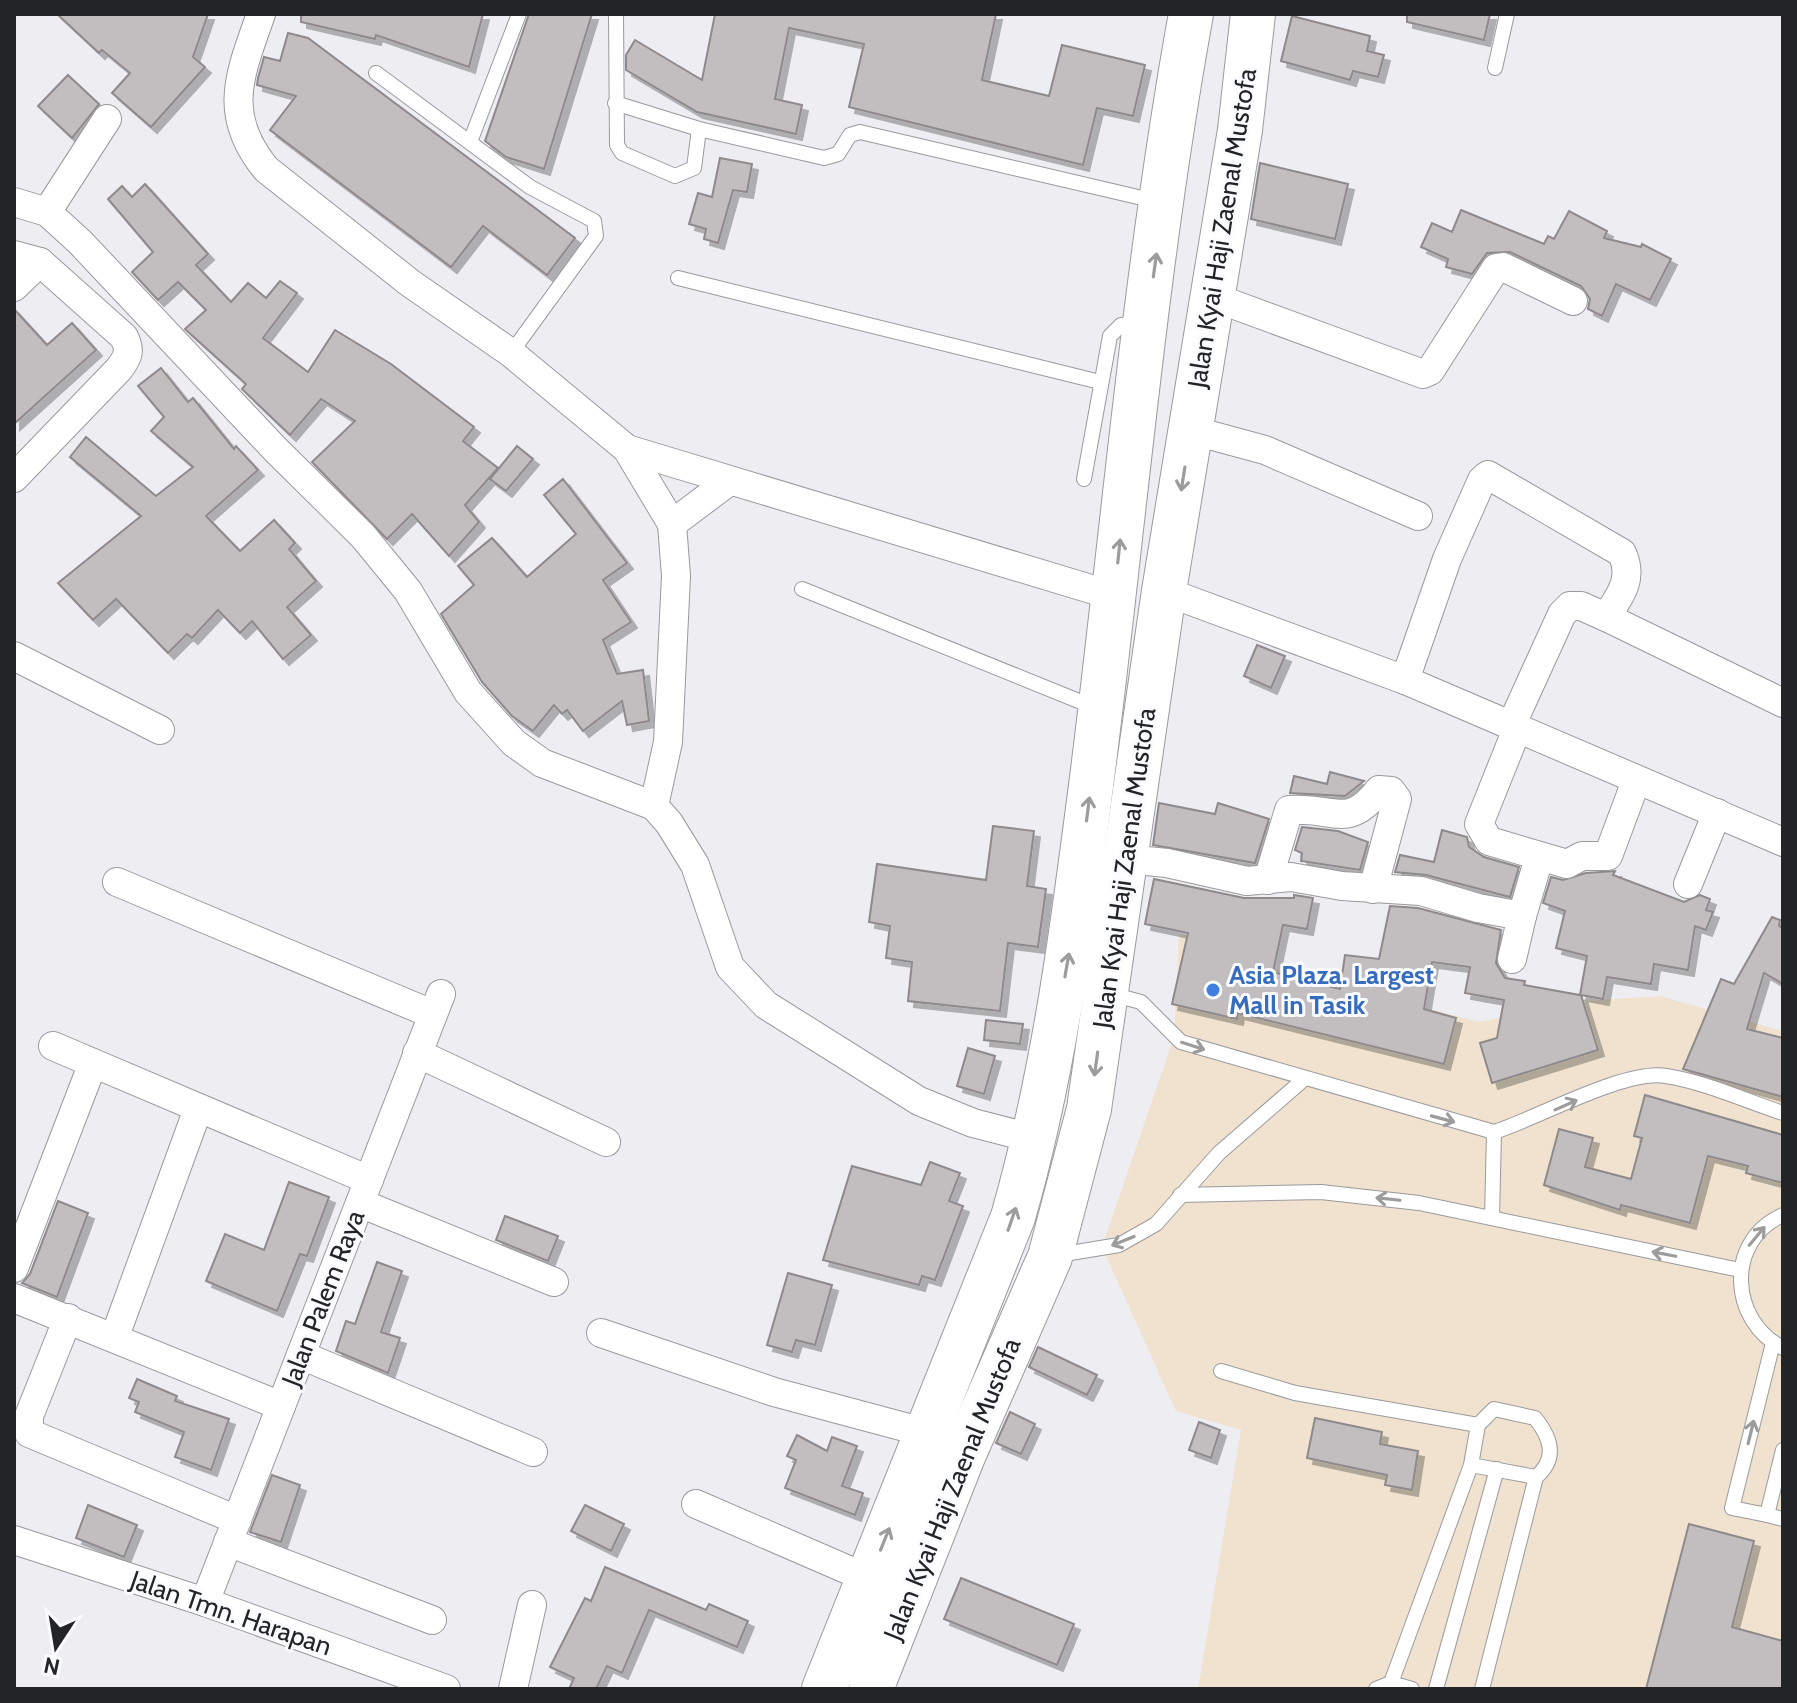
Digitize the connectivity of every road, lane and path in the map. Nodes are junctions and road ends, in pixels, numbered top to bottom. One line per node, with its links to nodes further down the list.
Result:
1 (261, 14): 24 (street)
2 (519, 14): 14 (lane)
3 (616, 14): 9 (lane)
4 (1191, 14): 11 (main road, Jalan Kyai Haji Zaenal Mustofa)
5 (1253, 14): 13 (main road, Jalan Kyai Haji Zaenal Mustofa)
6 (1507, 14): 7 (lane)
7 (1495, 68)
8 (376, 73): 14 (lane)
9 (615, 103): 12 (lane); 12 (lane)
10 (107, 119): 17 (street)
11 (1172, 121): 13 (main road); 16 (main road, Jalan Kyai Haji Zaenal Mustofa)
12 (699, 129): 16 (lane)
13 (1240, 130): 21 (main road, Jalan Kyai Haji Zaenal Mustofa)
14 (470, 142): 24 (lane)
15 (14, 202): 17 (street)
16 (1163, 203): 23 (main road, Jalan Kyai Haji Zaenal Mustofa, one-way to 16)
17 (47, 212): 45 (street)
18 (27, 259): 20 (street); 29 (street)
19 (678, 278): 25 (lane)
20 (14, 287)
21 (1213, 297): 22 (street); 27 (main road, Jalan Kyai Haji Zaenal Mustofa)
22 (1573, 301)
23 (1131, 348): 25 (lane); 26 (main road, Jalan Kyai Haji Zaenal Mustofa)
24 (511, 353): 28 (street)
25 (1100, 382): 26 (lane)
26 (1116, 404): 30 (lane); 36 (main road, Jalan Kyai Haji Zaenal Mustofa, one-way to 26)
27 (1191, 430): 32 (street); 35 (main road, Jalan Kyai Haji Zaenal Mustofa, one-way to 35)
28 (627, 449): 31 (street); 33 (street)
29 (14, 478)
30 (1084, 479)
31 (728, 482): 33 (street); 36 (street)
32 (1418, 516)
33 (672, 524): 45 (street)
34 (802, 589): 41 (lane)
35 (1164, 591): 39 (street); 49 (main road, Jalan Kyai Haji Zaenal Mustofa)
36 (1114, 596): 41 (main road, Jalan Kyai Haji Zaenal Mustofa)
37 (1606, 617): 39 (street); 40 (street); 42 (street)
38 (14, 656): 43 (street)
39 (1405, 680): 42 (street)
40 (1783, 703)
41 (1101, 709): 53 (main road, Jalan Kyai Haji Zaenal Mustofa, one-way to 41)
42 (1514, 728): 44 (street); 48 (street)
43 (160, 730)
44 (1636, 781): 46 (street); 48 (street)
45 (654, 806): 66 (street)
46 (1717, 813): 47 (street); 52 (street)
47 (1783, 842)
48 (1539, 858): 56 (street)
49 (1126, 859): 50 (street); 55 (main road, Jalan Kyai Haji Zaenal Mustofa)
50 (1268, 880): 54 (street); 54 (street)
51 (117, 882): 60 (street, Jalan Palem Raya)
52 (1688, 884)
53 (1078, 887): 55 (main road); 66 (main road, Jalan Kyai Haji Zaenal Mustofa, one-way to 53)
54 (1373, 889): 56 (street)
55 (1122, 904): 58 (main road, Jalan Kyai Haji Zaenal Mustofa)
56 (1522, 916): 57 (street)
57 (1512, 959)
58 (1106, 993): 62 (lane, one-way to 62); 72 (main road, Jalan Kyai Haji Zaenal Mustofa, one-way to 72)
59 (53, 1046): 61 (street)
60 (417, 1053): 67 (street); 68 (street, Jalan Palem Raya)
61 (93, 1063): 63 (street); 73 (street)
62 (1303, 1080): 65 (lane, one-way to 65); 69 (lane)
63 (198, 1109): 68 (street); 81 (street)
64 (1783, 1113): 65 (lane, one-way to 64)
65 (1494, 1132): 71 (lane)
66 (1035, 1139): 75 (main road, Jalan Kyai Haji Zaenal Mustofa, one-way to 66)
67 (606, 1142)
68 (364, 1191): 76 (street); 83 (street, Jalan Palem Raya)
69 (1180, 1195): 71 (lane, one-way to 69); 72 (lane, one-way to 72)
70 (1783, 1215): 74 (lane, one-way to 70)
71 (1492, 1218): 74 (lane, one-way to 71)
72 (1050, 1257): 78 (main road, Jalan Kyai Haji Zaenal Mustofa)
73 (14, 1268)
74 (1740, 1270): 82 (lane)
75 (988, 1279): 78 (main road); 87 (main road, Jalan Kyai Haji Zaenal Mustofa)
76 (554, 1282)
77 (14, 1298): 79 (street)
78 (1027, 1304): 106 (main road, Jalan Kyai Haji Zaenal Mustofa)
79 (68, 1318): 81 (street); 96 (street)
80 (601, 1333): 87 (street)
81 (115, 1336): 85 (street)
82 (1778, 1345): 94 (lane, one-way to 82)
83 (301, 1355): 85 (street, Jalan Palem Raya); 89 (street)
84 (1221, 1371): 86 (lane)
85 (281, 1406): 96 (street, Jalan Palem Raya)
86 (1478, 1425): 90 (lane); 92 (lane)
87 (927, 1433): 98 (main road, Jalan Kyai Haji Zaenal Mustofa, one-way to 87)
88 (1783, 1450): 94 (lane)
89 (533, 1452)
90 (1471, 1465): 91 (lane); 102 (lane)
91 (1497, 1469): 92 (lane); 109 (lane)
92 (1536, 1477): 110 (lane)
93 (696, 1504): 98 (street)
94 (1767, 1515): 95 (lane)
95 (1783, 1519)
96 (233, 1531): 99 (street, Jalan Palem Raya); 101 (street)
97 (14, 1540): 99 (street, Jalan Tmn. Harapan)
98 (869, 1579): 105 (main road, Jalan Kyai Haji Zaenal Mustofa)
99 (205, 1602): 103 (street, Jalan Tmn. Harapan)
100 (532, 1605): 104 (street)
101 (432, 1620)
102 (1391, 1683): 107 (lane); 108 (lane)
103 (446, 1689)
104 (513, 1689)
105 (824, 1689)
106 (871, 1689)
107 (1376, 1689)
108 (1412, 1689)
109 (1436, 1689)
110 (1482, 1689)

